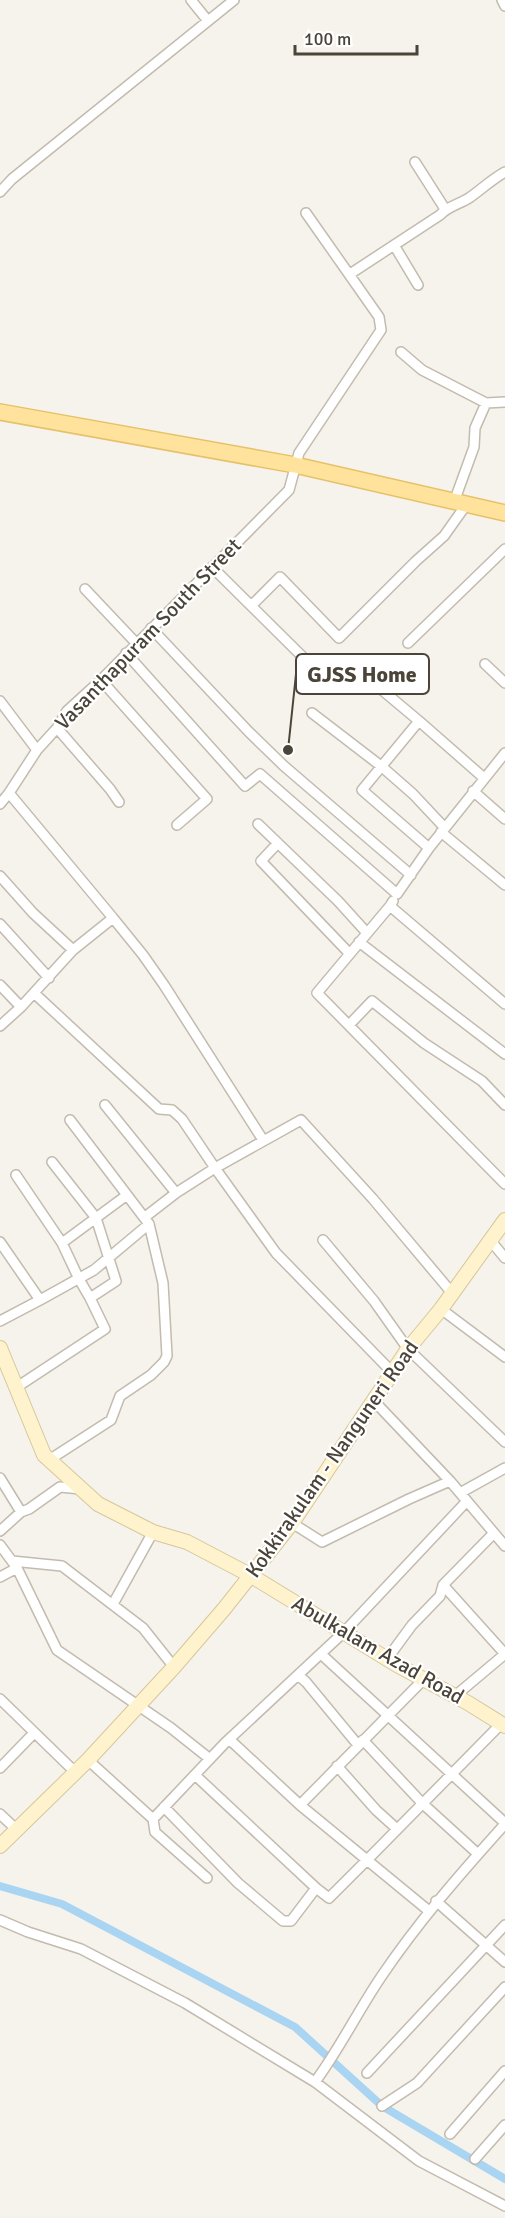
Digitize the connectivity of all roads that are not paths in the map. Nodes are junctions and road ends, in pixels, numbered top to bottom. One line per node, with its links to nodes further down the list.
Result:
1 (191, 0): 5 (street)
2 (502, 0): 4 (street)
3 (232, 1): 5 (street)
4 (505, 6)
5 (208, 21): 8 (street)
6 (415, 162): 9 (street)
7 (505, 172): 9 (street)
8 (0, 192)
9 (445, 209): 11 (street)
10 (306, 213): 12 (street)
11 (394, 245): 12 (street); 13 (street)
12 (350, 274): 18 (street, Vasanthapuram South Street)
13 (418, 285)
14 (401, 352): 16 (street)
15 (505, 402): 16 (street)
16 (486, 403): 19 (street)
17 (0, 412): 18 (main road)
18 (295, 465): 19 (main road); 22 (street, Vasanthapuram South Street)
19 (460, 504): 20 (main road); 24 (street)
20 (505, 513)
21 (505, 549): 26 (street)
22 (212, 567): 24 (street); 25 (street, Vasanthapuram South Street)
23 (85, 589): 27 (street)
24 (252, 605): 34 (street)
25 (151, 628): 27 (street, Vasanthapuram South Street); 50 (street)
26 (408, 643)
27 (137, 644): 28 (street, Vasanthapuram South Street)
28 (126, 653): 30 (street, Vasanthapuram South Street); 53 (street)
29 (485, 664): 31 (street)
30 (101, 680): 35 (street, Vasanthapuram South Street); 46 (street)
31 (505, 683)
32 (0, 701): 36 (street)
33 (312, 713): 38 (street)
34 (418, 721): 38 (street); 39 (street)
35 (57, 728): 36 (street, Vasanthapuram South Street); 42 (street)
36 (37, 750): 41 (street, Vasanthapuram South Street)
37 (503, 757): 39 (street)
38 (381, 766): 47 (street); 49 (street)
39 (484, 778): 40 (street)
40 (473, 791): 44 (street); 47 (street)
41 (9, 794): 43 (street, Vasanthapuram South Street); 55 (street)
42 (119, 802)
43 (0, 804)
44 (505, 819)
45 (258, 824): 48 (street)
46 (177, 825)
47 (442, 830): 49 (street); 52 (street)
48 (278, 843): 57 (street); 60 (street)
49 (429, 848): 50 (street)
50 (411, 875): 53 (street)
51 (0, 876): 59 (street)
52 (505, 885)
53 (397, 894): 54 (street)
54 (390, 906): 57 (street); 64 (street)
55 (113, 918): 59 (street); 72 (street)
56 (0, 924): 61 (street)
57 (367, 933): 58 (street)
58 (359, 942): 60 (street); 68 (street)
59 (73, 950): 61 (street)
60 (349, 953): 66 (street)
61 (49, 978): 63 (street)
62 (0, 985): 65 (street)
63 (34, 993): 65 (street); 74 (street)
64 (505, 1004)
65 (21, 1007): 67 (street)
66 (349, 1025): 70 (street); 76 (street)
67 (0, 1026)
68 (505, 1054)
69 (105, 1105): 77 (street)
70 (505, 1105)
71 (70, 1120): 78 (street)
72 (263, 1140): 74 (street); 89 (street)
73 (52, 1162): 79 (street)
74 (215, 1168): 77 (street); 97 (street)
75 (16, 1175): 85 (street)
76 (505, 1184)
77 (176, 1193): 80 (street)
78 (127, 1195): 79 (street); 80 (street)
79 (96, 1218): 85 (street); 86 (street)
80 (147, 1220): 86 (street); 101 (street)
81 (505, 1220): 83 (main road, Kokkirakulam - Nanguneri Road)
82 (323, 1240): 95 (street)
83 (490, 1240): 87 (street); 89 (main road, Kokkirakulam - Nanguneri Road)
84 (0, 1242): 91 (street)
85 (62, 1243): 88 (street)
86 (109, 1256): 88 (street); 90 (street)
87 (505, 1258)
88 (79, 1279): 90 (street); 91 (street)
89 (452, 1293): 92 (main road, Kokkirakulam - Nanguneri Road)
90 (90, 1298): 98 (street)
91 (40, 1300): 93 (street)
92 (441, 1309): 95 (main road, Kokkirakulam - Nanguneri Road); 96 (street)
93 (0, 1321)
94 (0, 1348): 98 (main road)
95 (408, 1349): 97 (main road, Kokkirakulam - Nanguneri Road); 100 (street)
96 (505, 1357)
97 (392, 1372): 99 (main road, Kokkirakulam - Nanguneri Road)
98 (16, 1387): 101 (main road)
99 (374, 1401): 104 (street); 109 (main road, Kokkirakulam - Nanguneri Road)
100 (505, 1443)
101 (49, 1460): 105 (main road, Abulkalam Azad Road)
102 (505, 1468): 106 (street)
103 (0, 1479): 108 (street)
104 (450, 1481): 106 (street); 109 (street)
105 (81, 1489): 108 (street); 111 (main road, Abulkalam Azad Road)
106 (460, 1493): 107 (street)
107 (467, 1501): 112 (street); 120 (street)
108 (21, 1512): 110 (street)
109 (291, 1523): 116 (main road, Kokkirakulam - Nanguneri Road)
110 (0, 1531)
111 (153, 1532): 116 (main road, Abulkalam Azad Road); 119 (street)
112 (494, 1533): 114 (street); 118 (street)
113 (0, 1545): 115 (street)
114 (505, 1546)
115 (14, 1564): 117 (street); 119 (street); 129 (street)
116 (250, 1575): 120 (main road, Abulkalam Azad Road); 124 (main road, Kokkirakulam - Nanguneri Road)
117 (0, 1577)
118 (442, 1586): 122 (street); 123 (street)
119 (113, 1605): 124 (street)
120 (344, 1632): 121 (street); 123 (main road, Abulkalam Azad Road)
121 (321, 1654): 125 (street); 130 (street)
122 (505, 1654): 127 (street)
123 (387, 1659): 126 (main road, Abulkalam Azad Road)
124 (174, 1667): 129 (main road, Kokkirakulam - Nanguneri Road)
125 (298, 1675): 133 (street); 134 (street)
126 (424, 1679): 127 (main road, Abulkalam Azad Road); 130 (street)
127 (455, 1696): 131 (main road, Abulkalam Azad Road)
128 (0, 1699): 132 (street)
129 (138, 1704): 135 (street); 136 (main road, Kokkirakulam - Nanguneri Road)
130 (387, 1716): 134 (street); 140 (street)
131 (503, 1725): 140 (street)
132 (34, 1733): 138 (street); 139 (street)
133 (229, 1739): 135 (street); 143 (street)
134 (358, 1744): 137 (street); 142 (street)
135 (210, 1759): 141 (street)
136 (88, 1760): 139 (main road, Kokkirakulam - Nanguneri Road); 146 (street)
137 (338, 1766): 143 (street); 148 (street)
138 (0, 1768)
139 (74, 1771): 149 (main road, Kokkirakulam - Nanguneri Road)
140 (451, 1774): 142 (street); 147 (street)
141 (195, 1775): 144 (street); 154 (street)
142 (422, 1803): 148 (street); 151 (street)
143 (300, 1805): 152 (street)
144 (164, 1807): 146 (street); 154 (street)
145 (0, 1814): 149 (street)
146 (153, 1819): 153 (street)
147 (505, 1824): 151 (street)
148 (397, 1829): 152 (street)
149 (17, 1830): 150 (main road, Kokkirakulam - Nanguneri Road)
150 (0, 1846)
151 (478, 1854): 155 (street)
152 (368, 1860): 154 (street); 156 (street)
153 (207, 1878)
154 (316, 1888)
155 (436, 1901): 156 (street); 159 (street)
156 (429, 1911): 164 (street)
157 (0, 1920): 164 (street)
158 (505, 1925): 159 (street)
159 (487, 1946): 160 (street); 163 (street)
160 (505, 1962)
161 (505, 1987): 165 (street)
162 (505, 2071): 167 (street)
163 (367, 2073)
164 (315, 2082): 169 (street)
165 (382, 2106)
166 (505, 2125): 168 (street)
167 (450, 2134)
168 (475, 2159)
169 (505, 2206)

